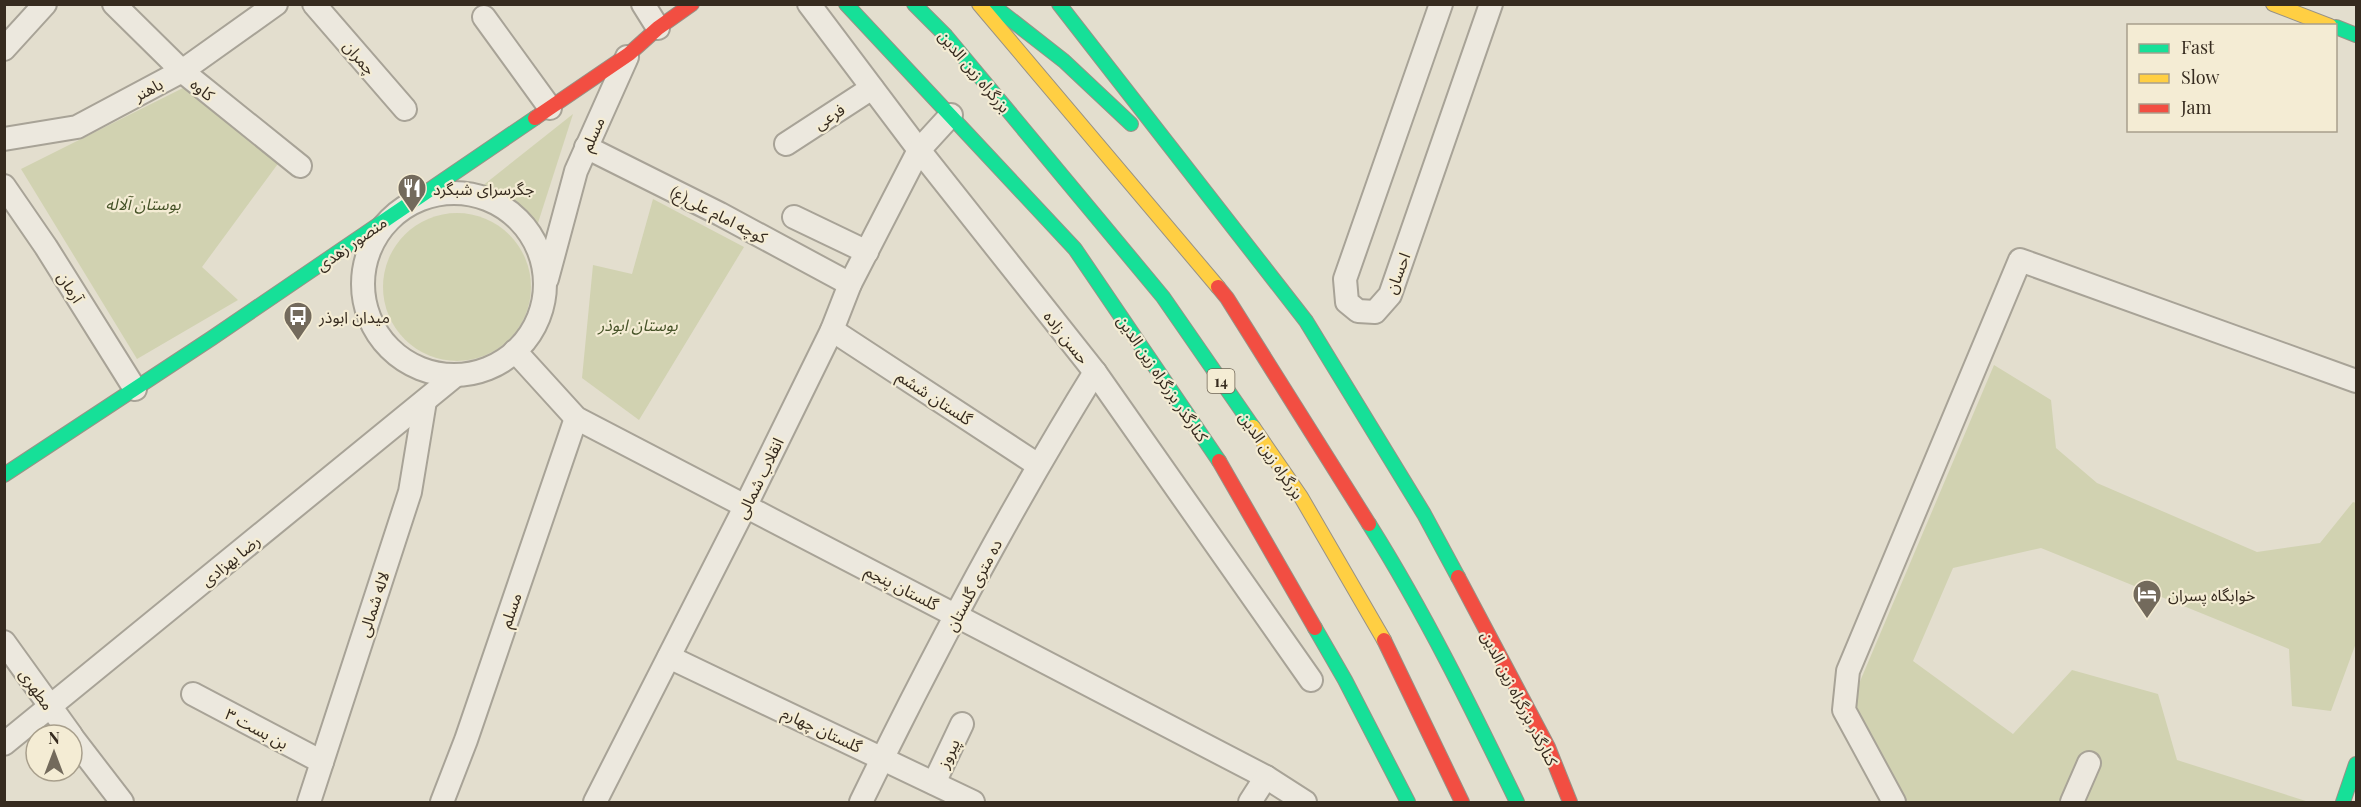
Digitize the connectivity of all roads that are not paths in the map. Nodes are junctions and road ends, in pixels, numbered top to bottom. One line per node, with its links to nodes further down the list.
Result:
1 (45, 4): 21 (street)
2 (114, 4): 23 (street, کاوه)
3 (276, 4): 23 (street, باهنر)
4 (314, 4): 26 (street, چمران)
5 (643, 4): 19 (street)
6 (692, 4): 19 (main road, منصور زهدی)
7 (809, 4): 24 (street, حسن زاده)
8 (846, 4): 27 (main road, کنارگذر بزرگراه زین الدین)
9 (914, 4): 79 (main road, بزرگراه زین الدین / 14)
10 (979, 4): 80 (main road)
11 (991, 4): 28 (main road)
12 (1059, 4): 38 (main road, کنارگذر بزرگراه زین الدین)
13 (1441, 4): 14 (street, احسان)
14 (1491, 4)
15 (2273, 4): 17 (main road)
16 (484, 17): 25 (street)
17 (2325, 24)
18 (2337, 27): 20 (main road)
19 (658, 28): 22 (main road, منصور زهدی)
20 (2356, 35)
21 (4, 49)
22 (628, 54): 25 (main road, منصور زهدی); 31 (street, مسلم)
23 (182, 71): 29 (street, باهنر); 34 (street, کاوه)
24 (873, 88): 30 (street, فرعی); 33 (street, حسن زاده)
25 (550, 108): 36 (main road, منصور زهدی)
26 (405, 109)
27 (951, 115): 33 (street, انقلاب شمالی); 78 (main road, کنارگذر بزرگراه زین الدین)
28 (1137, 130)
29 (4, 139)
30 (786, 144)
31 (586, 147): 40 (street, کوچه امام علی(ع)); 41 (street, مسلم)
32 (1153, 147): 38 (main road)
33 (919, 150): 39 (street, انقلاب شمالی); 44 (street, حسن زاده)
34 (300, 166)
35 (4, 186): 47 (street, آرمان)
36 (397, 211): 41 (street); 45 (street); 47 (main road, منصور زهدی)
37 (794, 217): 39 (street)
38 (1245, 242): 62 (main road, کنارگذر بزرگراه زین الدین)
39 (867, 252): 40 (street, انقلاب شمالی)
40 (850, 284): 42 (street, انقلاب شمالی)
41 (546, 286): 43 (street)
42 (832, 330): 50 (street, گلستان ششم); 52 (street, انقلاب شمالی)
43 (515, 351): 45 (street); 49 (street, گلستان پنجم)
44 (1095, 372): 50 (street, ده متری گلستان); 56 (street, حسن زاده)
45 (456, 375): 48 (street, رضا بهزادی)
46 (2356, 381): 83 (street)
47 (135, 389): 51 (main road, منصور زهدی)
48 (425, 401): 58 (street, رضا بهزادی); 65 (street, لاله شمالی)
49 (576, 418): 52 (street, گلستان پنجم); 73 (street, مسلم)
50 (1038, 465): 53 (street, ده متری گلستان)
51 (6, 469)
52 (745, 507): 53 (street, گلستان پنجم); 55 (street, انقلاب شمالی)
53 (957, 615): 64 (street, ده متری گلستان); 68 (street, گلستان پنجم)
54 (4, 642): 58 (street, مطهری)
55 (669, 657): 64 (street, گلستان چهارم); 70 (street, انقلاب شمالی)
56 (1311, 680)
57 (193, 694): 65 (street, بن بست ۳)
58 (50, 707): 59 (street, مطهری); 61 (street, رضا بهزادی)
59 (62, 723)
60 (962, 724): 69 (street, پیروز)
61 (4, 744)
62 (1548, 747): 81 (main road, کنارگذر بزرگراه زین الدین); 82 (main road)
63 (84, 753): 71 (street, مطهری)
64 (882, 758): 69 (street, گلستان چهارم); 74 (street, ده متری گلستان)
65 (322, 762): 72 (street, لاله شمالی)
66 (2090, 763): 84 (street)
67 (2356, 764): 85 (main road)
68 (1266, 777): 76 (street); 77 (street, گلستان پنجم)
69 (934, 783): 75 (street, گلستان چهارم)
70 (600, 801)
71 (122, 802)
72 (309, 802)
73 (442, 802)
74 (861, 802)
75 (974, 802)
76 (1250, 802)
77 (1305, 802)
78 (1408, 802)
79 (1462, 802)
80 (1517, 802)
81 (1570, 802)
82 (1583, 802)
83 (1894, 802)
84 (2072, 802)
85 (2343, 802)

